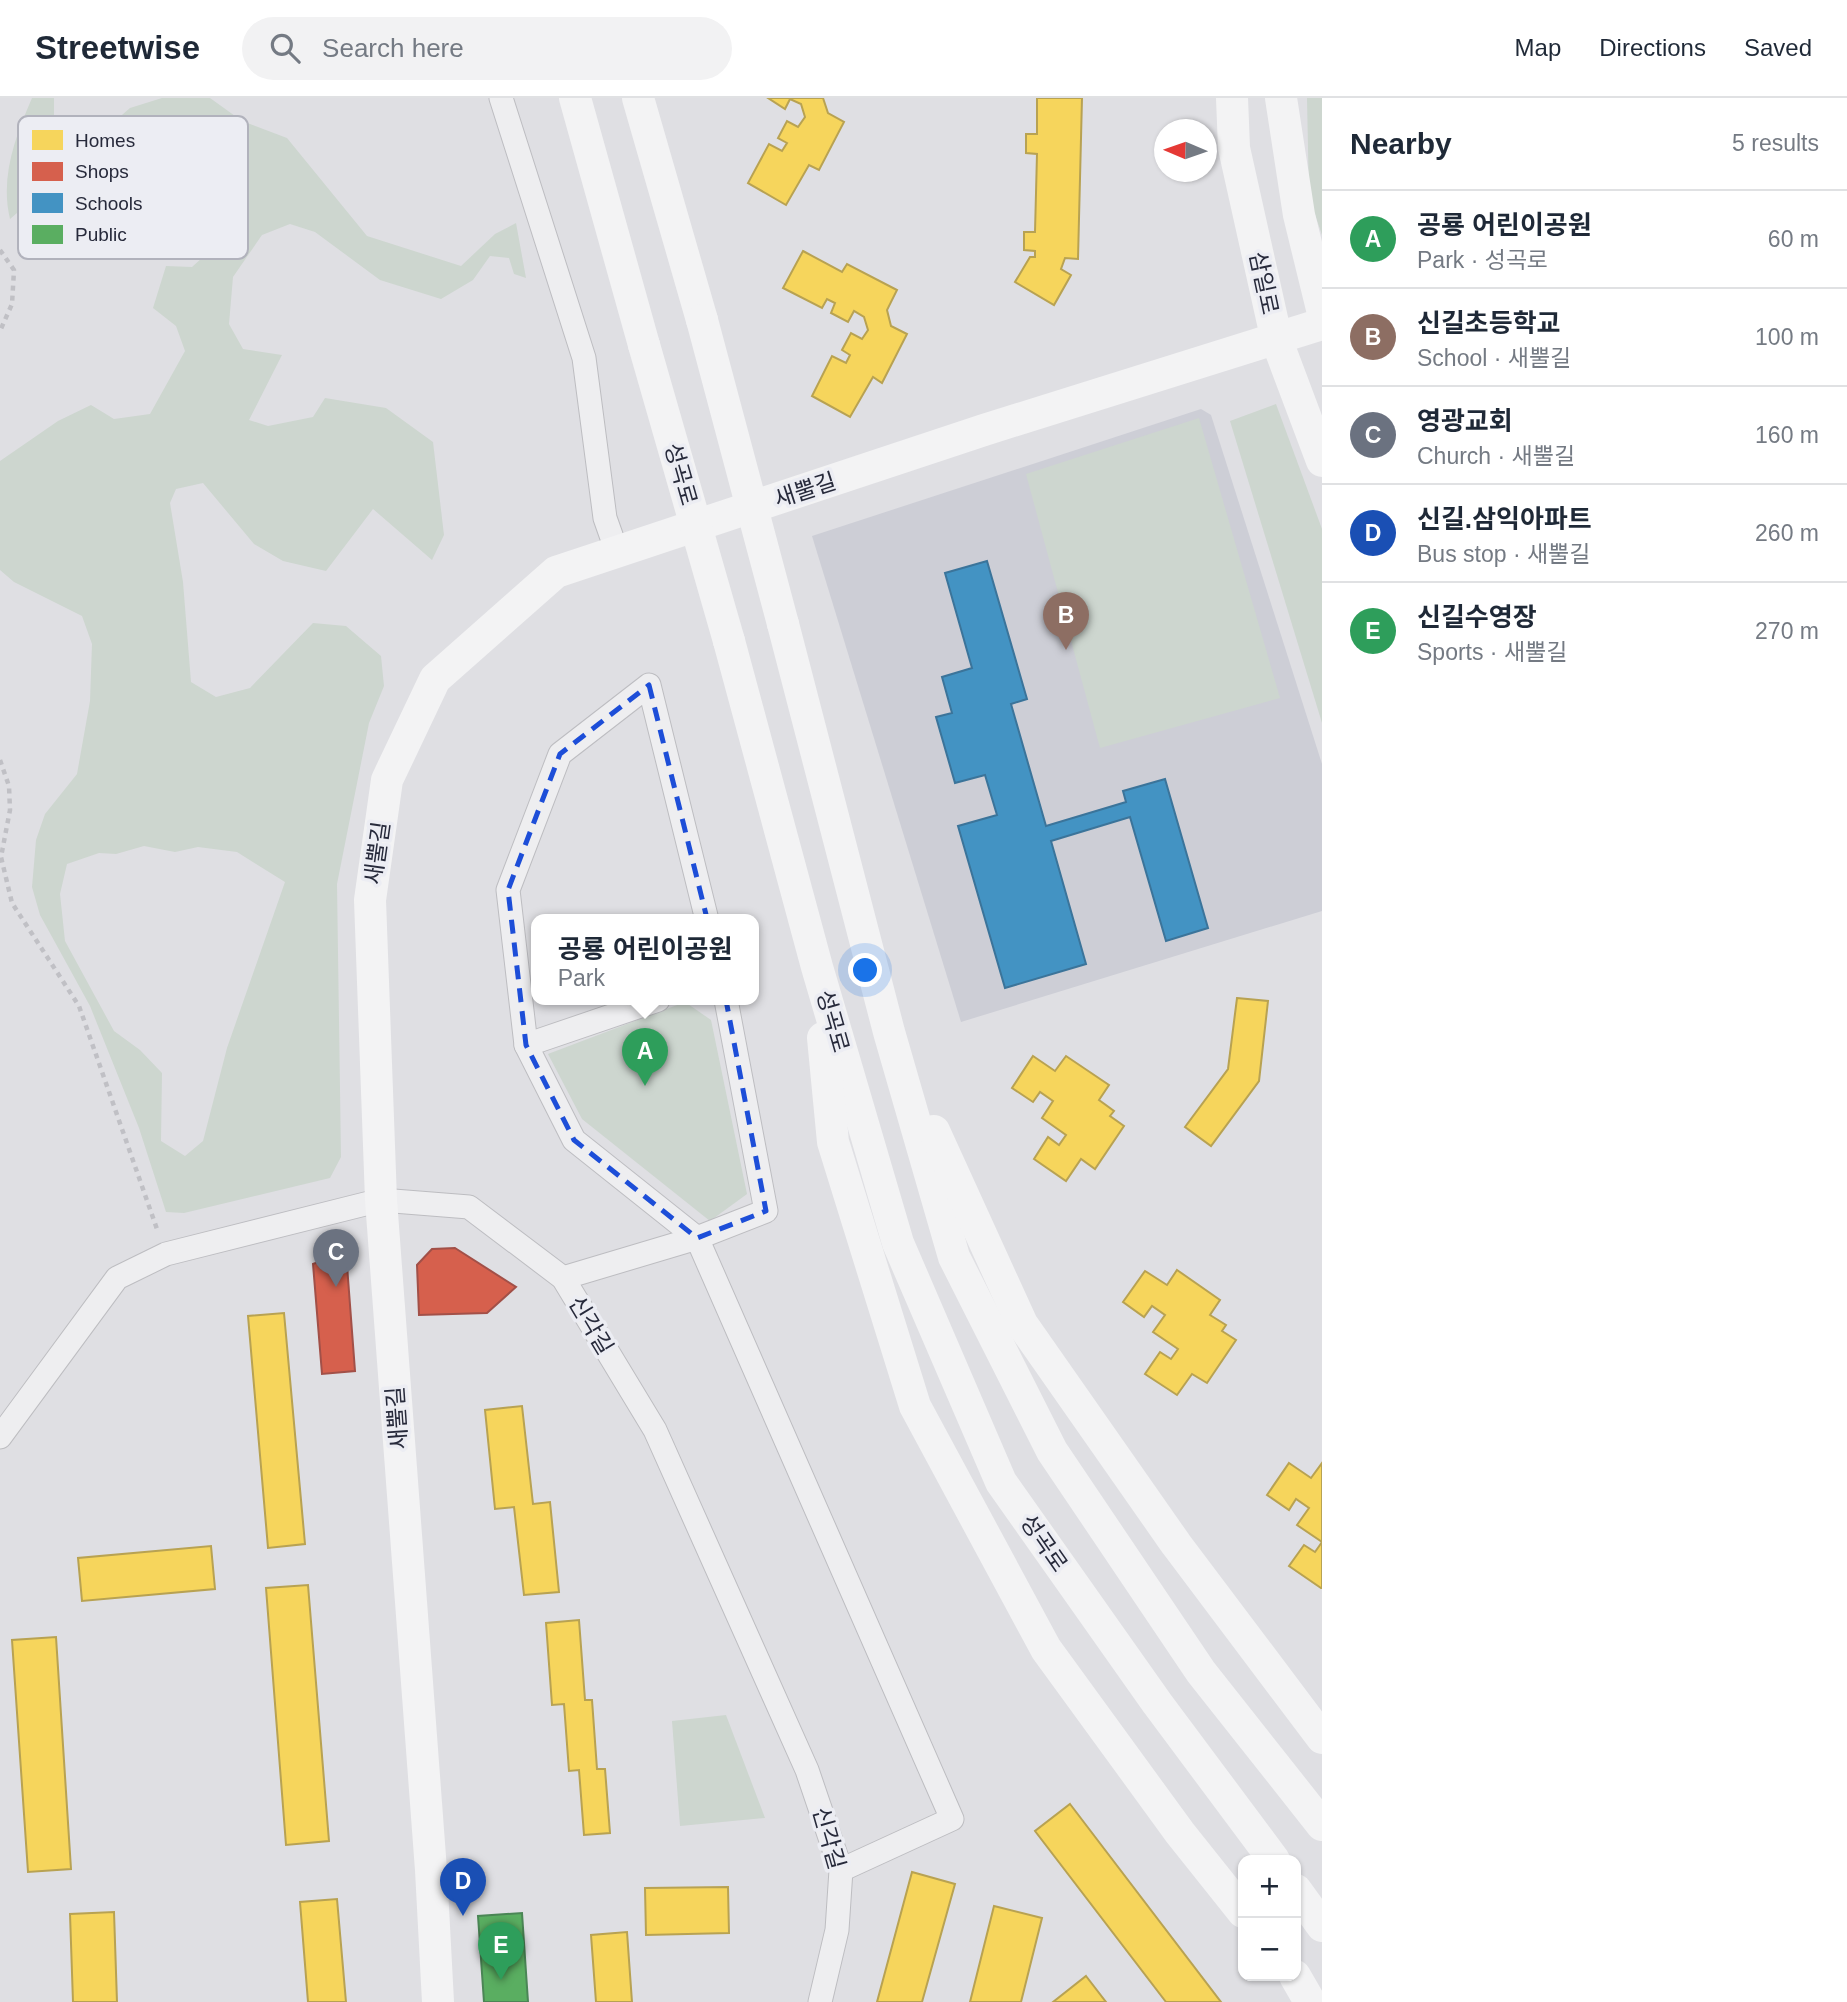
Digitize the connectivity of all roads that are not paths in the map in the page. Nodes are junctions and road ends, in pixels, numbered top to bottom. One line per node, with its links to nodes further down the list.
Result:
1 (501, 98): 10 (street)
2 (575, 98): 12 (main road, 성곡로, bridge)
3 (638, 98): 15 (main road, bridge)
4 (1232, 98): 8 (main road, 삼일로)
5 (1281, 98): 6 (main road)
6 (1322, 309)
7 (1322, 324): 8 (main road, 새뿔길)
8 (1277, 341): 9 (main road, 삼일로); 10 (main road, 새뿔길)
9 (1322, 461)
10 (617, 552): 17 (main road, 새뿔길)
11 (706, 914): 16 (street)
12 (817, 967): 23 (main road, 성곡로); 26 (main road)
13 (643, 1005): 16 (street)
14 (727, 1005): 18 (street)
15 (889, 1032): 21 (main road); 22 (main road)
16 (526, 1045): 18 (street)
17 (381, 1200): 19 (street, 신각길); 20 (street, 신각길); 29 (main road, 새뿔길)
18 (697, 1238): 19 (street); 24 (street)
19 (563, 1278): 24 (street, 신각길)
20 (0, 1437)
21 (1322, 1738)
22 (1322, 1825)
23 (1269, 1855)
24 (841, 1870): 30 (street, 신각길)
25 (1301, 1897): 27 (main road)
26 (1238, 1906)
27 (1322, 1926)
28 (1298, 1981): 31 (main road)
29 (438, 2002)
30 (820, 2002)
31 (1310, 2002)

